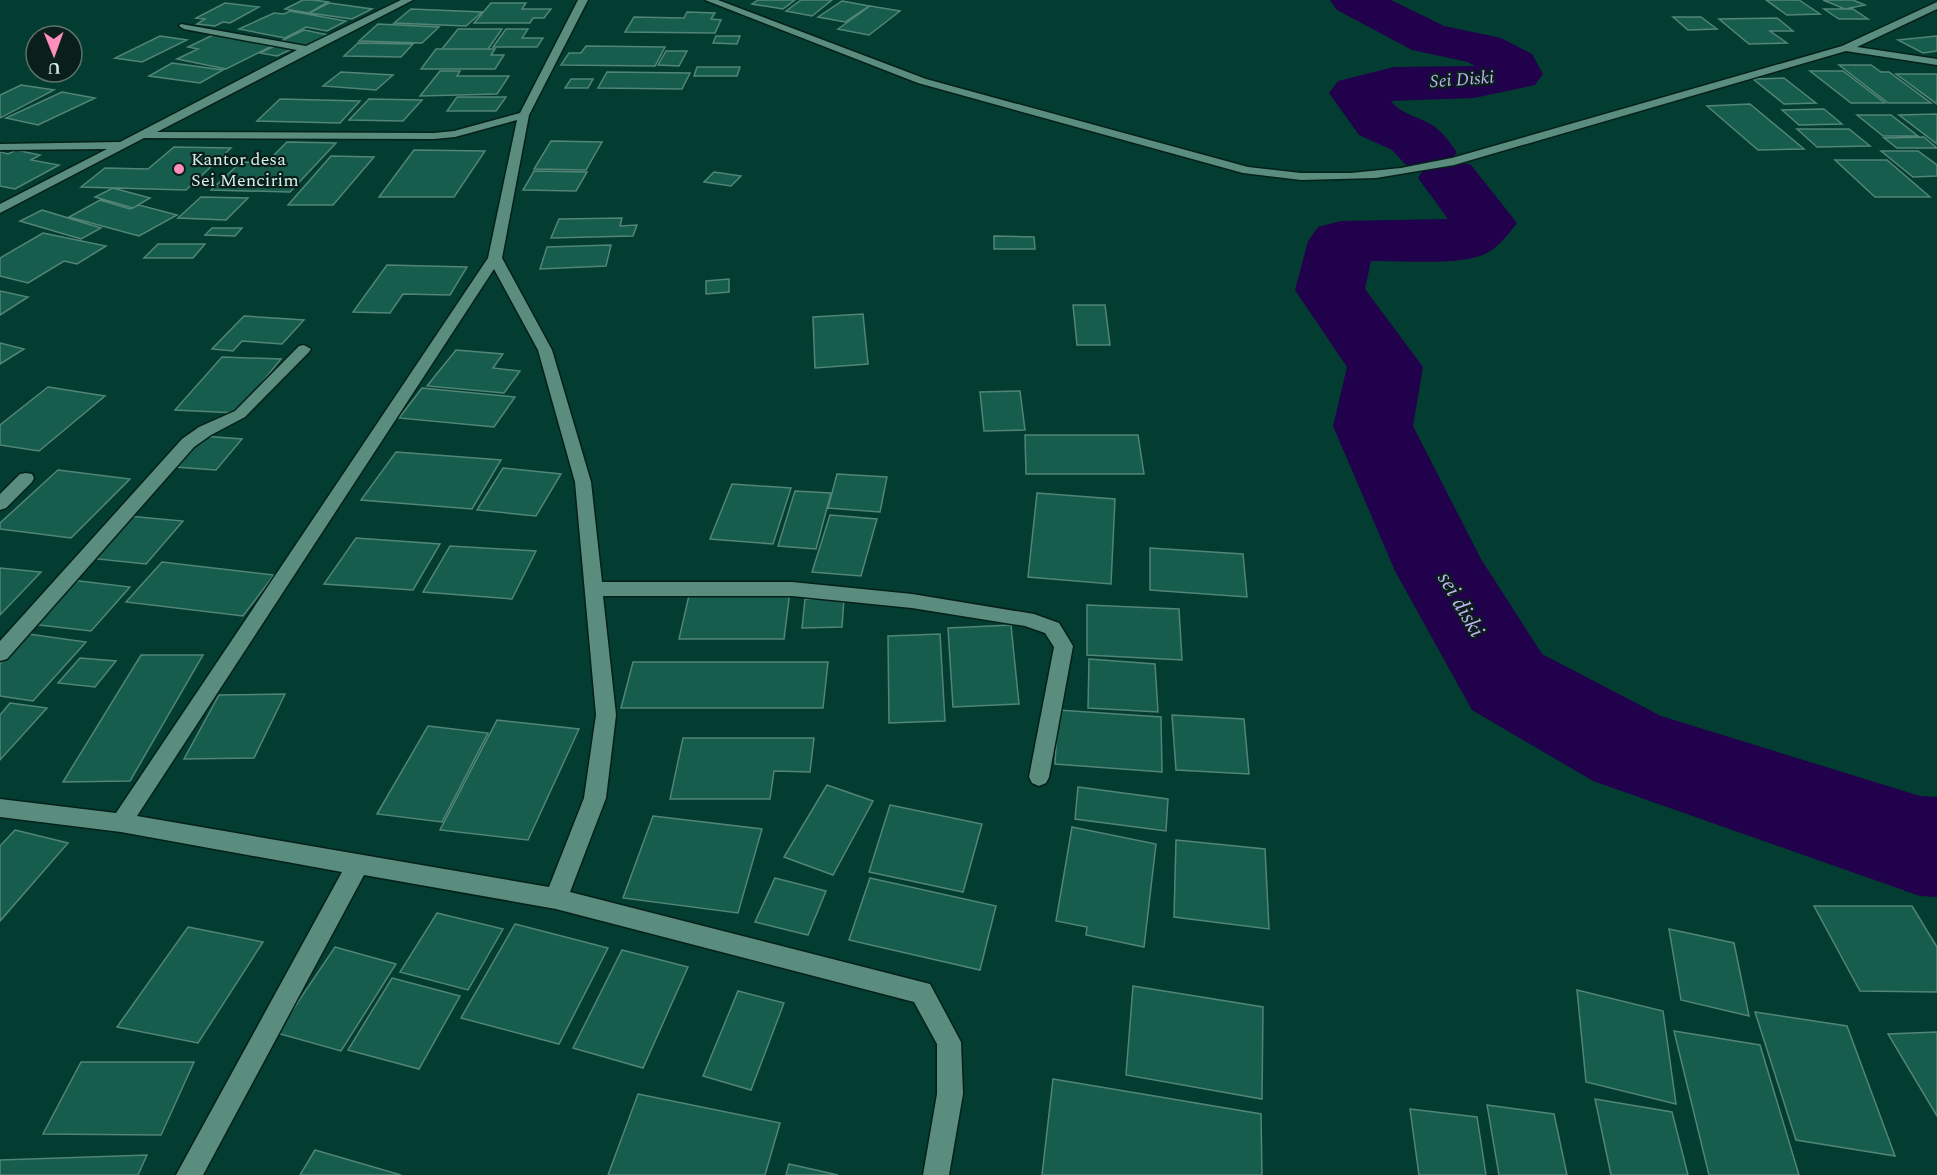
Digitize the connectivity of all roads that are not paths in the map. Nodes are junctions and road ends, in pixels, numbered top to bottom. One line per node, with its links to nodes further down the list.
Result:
1 (408, 0): 7 (street)
2 (583, 0): 9 (street)
3 (710, 0): 6 (street)
4 (1937, 5): 6 (street)
5 (184, 26): 7 (street)
6 (1846, 48): 8 (street)
7 (307, 50): 10 (street)
8 (1937, 62)
9 (524, 115): 10 (street); 14 (street)
10 (141, 135): 11 (street)
11 (121, 145): 12 (street); 13 (street)
12 (0, 147)
13 (0, 209)
14 (495, 258): 18 (street); 22 (street)
15 (304, 349): 19 (street)
16 (27, 478): 17 (street)
17 (0, 504)
18 (592, 589): 20 (street); 24 (street)
19 (0, 654)
20 (1039, 777)
21 (2, 811): 22 (street)
22 (121, 823): 23 (street)
23 (358, 864): 24 (street); 25 (street)
24 (556, 899): 26 (street)
25 (189, 1175)
26 (936, 1175)

